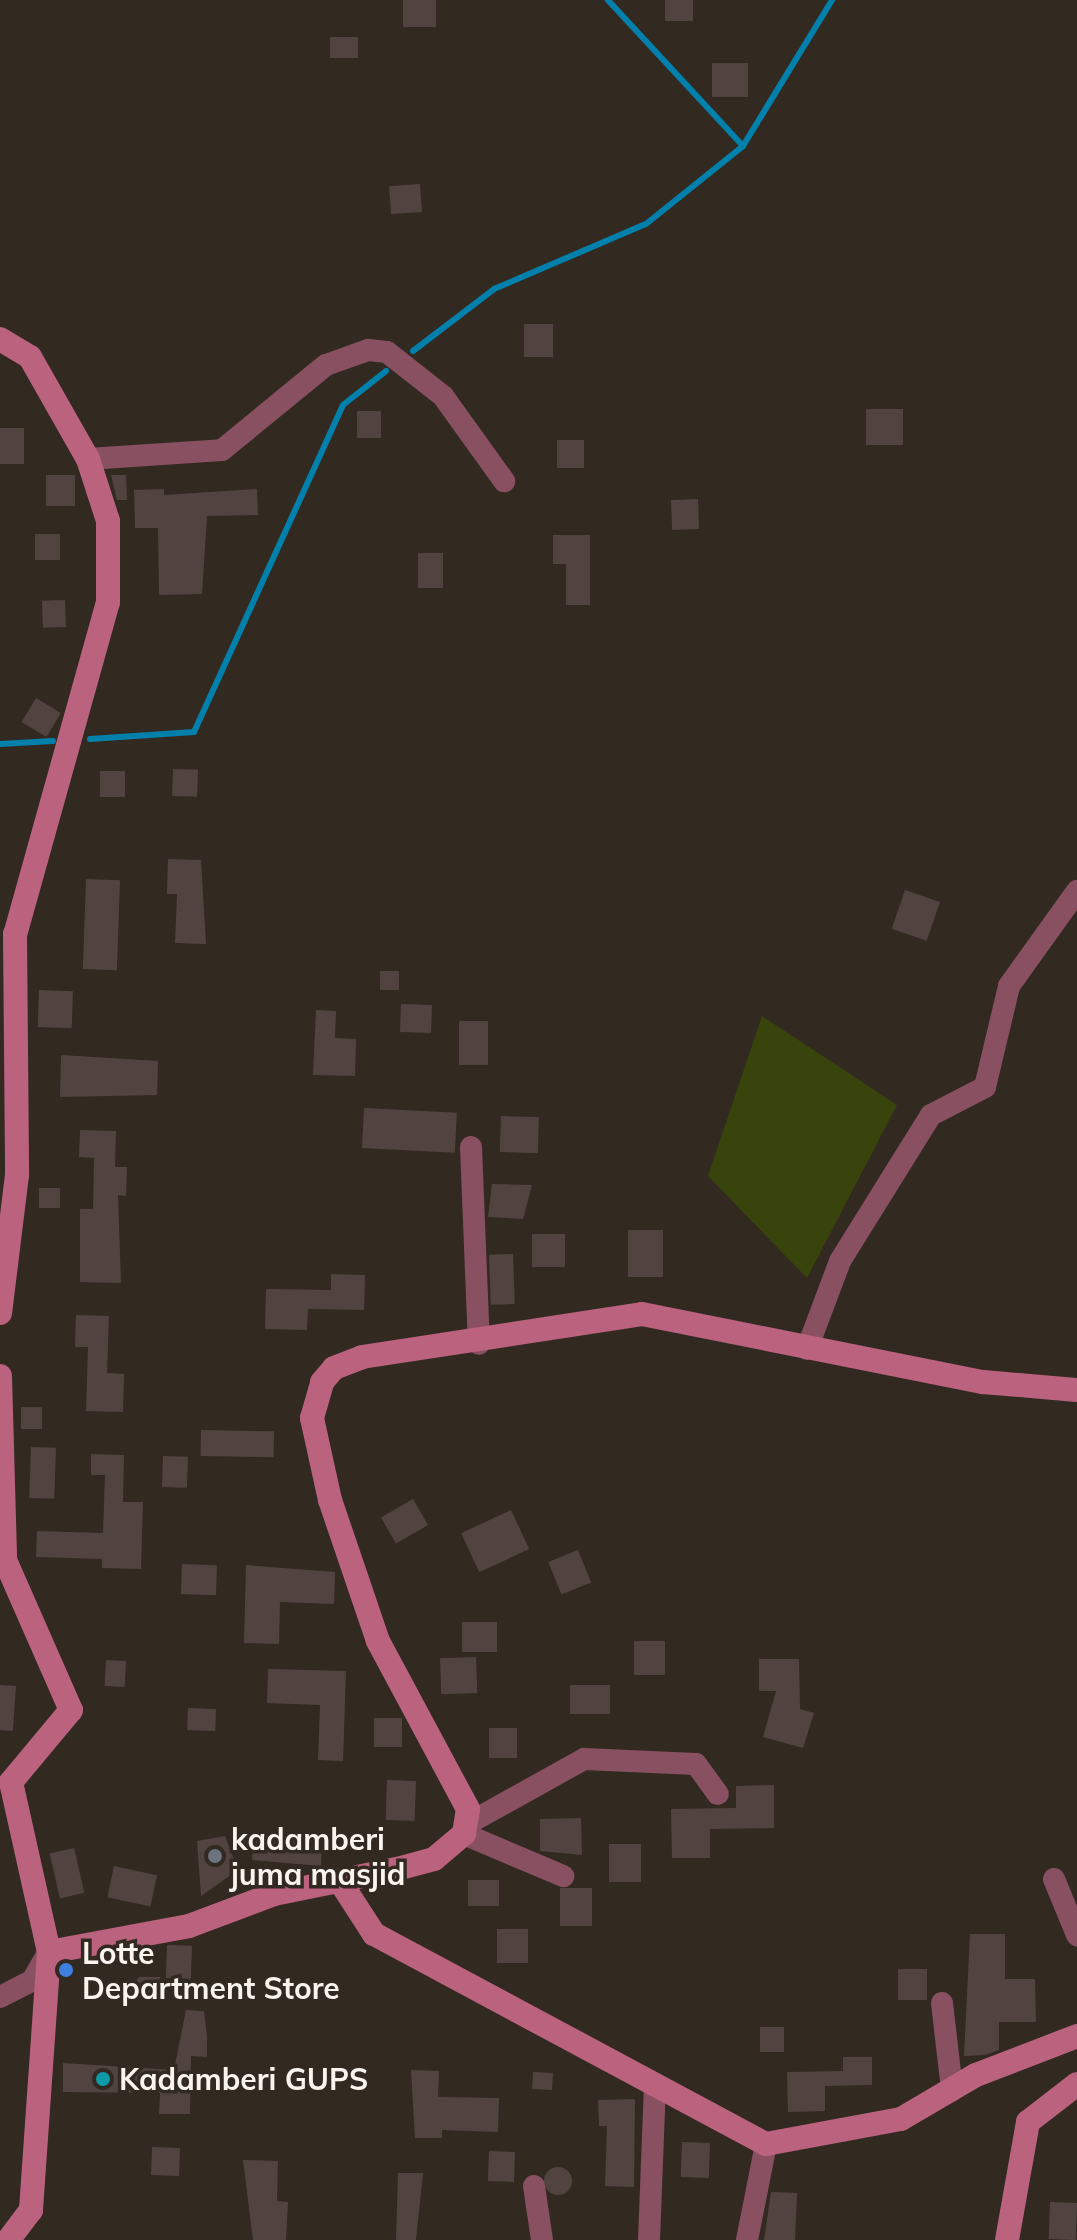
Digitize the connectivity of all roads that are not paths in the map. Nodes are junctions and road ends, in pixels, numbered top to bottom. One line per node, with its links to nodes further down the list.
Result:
1 (0, 339): 2 (street)
2 (88, 459): 3 (street); 5 (street)
3 (504, 481)
4 (1077, 891): 9 (street)
5 (7, 934): 7 (street)
6 (471, 1147): 8 (street)
7 (0, 1313)
8 (479, 1344): 9 (street); 15 (street)
9 (807, 1349): 11 (street)
10 (0, 1376): 12 (street)
11 (1077, 1390)
12 (6, 1571): 13 (street)
13 (7, 1774): 20 (street)
14 (718, 1794): 15 (street)
15 (466, 1828): 16 (street); 18 (street)
16 (563, 1876)
17 (1054, 1879): 19 (street)
18 (341, 1883): 20 (street); 24 (street)
19 (1077, 1935)
20 (49, 1952): 21 (street); 29 (street)
21 (0, 1997)
22 (942, 2003): 26 (street)
23 (1077, 2036): 26 (street)
24 (655, 2084): 27 (street); 31 (street)
25 (1077, 2084): 33 (street)
26 (952, 2090): 27 (street)
27 (766, 2144): 32 (street)
28 (534, 2186): 30 (street)
29 (8, 2240)
30 (542, 2240)
31 (649, 2240)
32 (747, 2240)
33 (1007, 2240)

